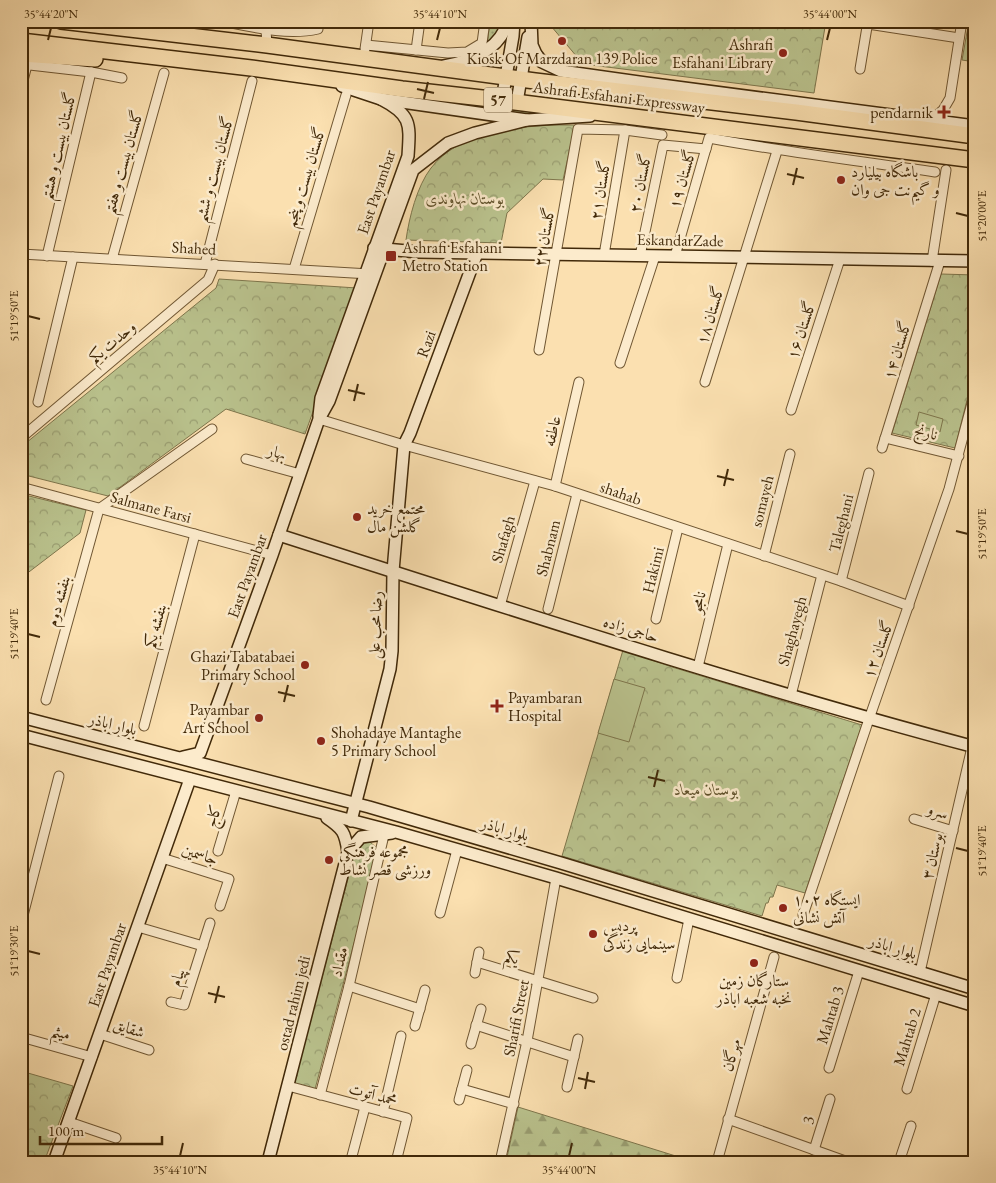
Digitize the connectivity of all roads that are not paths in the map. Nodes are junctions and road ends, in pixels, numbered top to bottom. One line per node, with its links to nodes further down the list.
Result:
1 (61, 21): 10 (highway, Ashrafi Esfahani Expressway / 57)
2 (221, 21): 14 (street)
3 (369, 21): 18 (street)
4 (420, 21): 17 (street)
5 (485, 21): 17 (street)
6 (508, 21): 21 (street)
7 (514, 21): 27 (street)
8 (531, 21): 27 (street); 33 (street)
9 (962, 21): 15 (street)
10 (73, 22): 12 (highway, Ashrafi Esfahani Expressway / 57)
11 (868, 23): 15 (street); 22 (street)
12 (179, 28): 14 (highway, Ashrafi Esfahani Expressway / 57)
13 (318, 28): 14 (street)
14 (267, 32): 18 (highway, Ashrafi Esfahani Expressway / 57)
15 (959, 38): 36 (street)
16 (21, 41): 19 (highway, Ashrafi Esfahani Expressway / 57)
17 (416, 50): 18 (street)
18 (365, 52): 21 (highway, Ashrafi Esfahani Expressway / 57)
19 (173, 59): 20 (highway); 25 (highway, Ashrafi Esfahani Expressway / 57)
20 (23, 61): 23 (street); 29 (street)
21 (434, 68): 27 (highway, Ashrafi Esfahani Expressway / 57)
22 (860, 69)
23 (91, 72): 26 (street); 52 (street, گلستان بیست و هشتم)
24 (164, 73): 58 (street, گلستان بیست و هفتم)
25 (313, 76): 31 (street); 32 (highway, Ashrafi Esfahani Expressway / 57)
26 (122, 78)
27 (513, 78): 32 (street); 33 (highway, Ashrafi Esfahani Expressway / 57)
28 (252, 81): 62 (street, گلستان بیست و ششم)
29 (21, 88)
30 (346, 95): 64 (street, گلستان بیست و پنجم)
31 (381, 99): 35 (street); 47 (street, East Payambar)
32 (509, 101): 34 (highway, Ashrafi Esfahani Expressway / 57)
33 (796, 106): 36 (street); 37 (highway, Ashrafi Esfahani Expressway / 57)
34 (617, 115): 35 (street); 44 (highway, Ashrafi Esfahani Expressway / 57)
35 (527, 120): 47 (street, East Payambar)
36 (931, 120): 37 (street)
37 (943, 126): 38 (street); 41 (highway, Ashrafi Esfahani Expressway / 57)
38 (975, 126)
39 (625, 130): 40 (street); 50 (street, گلستان ۲۲); 51 (street, گلستان ۲۱)
40 (662, 135)
41 (975, 136)
42 (706, 149): 43 (street, گلستان ۱۹); 53 (street, گلستان ۲۰); 55 (street, گلستان ۱۹)
43 (777, 150): 46 (street); 57 (street, گلستان ۱۸)
44 (975, 160)
45 (946, 170): 60 (street, گلستان ۱۴)
46 (935, 172)
47 (379, 249): 48 (street, EskandarZade); 65 (street, East Payambar)
48 (477, 253): 50 (street, EskandarZade); 77 (street, Razi)
49 (21, 254): 52 (street, Shahed)
50 (556, 254): 51 (street, EskandarZade); 66 (street, گلستان ۲۲)
51 (604, 255): 53 (street, EskandarZade)
52 (47, 256): 56 (street, Shahed)
53 (640, 256): 54 (street, EskandarZade)
54 (654, 256): 55 (street, EskandarZade); 67 (street)
55 (675, 256): 57 (street, EskandarZade)
56 (73, 257): 58 (street, Shahed); 71 (street)
57 (743, 258): 59 (street, EskandarZade); 69 (street, گلستان ۱۸)
58 (112, 259): 62 (street, Shahed)
59 (840, 259): 60 (street, EskandarZade); 72 (street, گلستان ۱۶)
60 (936, 261): 61 (street, EskandarZade); 76 (street, گلستان ۱۴)
61 (975, 261)
62 (204, 264): 63 (street, Shahed)
63 (214, 264): 64 (street, Shahed); 75 (street, وحدت یکم)
64 (294, 269): 65 (street, Shahed)
65 (370, 274): 73 (street, East Payambar)
66 (539, 350)
67 (620, 364)
68 (579, 382): 85 (street, عاطفه)
69 (705, 382)
70 (975, 392): 80 (street, گلستان ۱۲)
71 (38, 402)
72 (791, 410)
73 (319, 419): 77 (street, shahab); 83 (street, East Payambar)
74 (212, 429): 88 (street)
75 (21, 438)
76 (885, 438): 78 (street, گلستان ۱۴); 80 (street, نارنج)
77 (404, 445): 84 (street, shahab); 95 (street, رضا محب علی)
78 (882, 448)
79 (790, 454): 94 (street, somayeh)
80 (959, 456): 99 (street, گلستان ۱۲)
81 (246, 459): 83 (street, بهار)
82 (869, 473): 97 (street, Taleghani)
83 (300, 474): 91 (street, East Payambar)
84 (535, 481): 85 (street, shahab); 98 (street, Shafagh)
85 (555, 486): 87 (street, shahab)
86 (21, 487): 88 (street, Salmane Farsi)
87 (577, 494): 89 (street, shahab); 100 (street, Shabnam)
88 (99, 509): 90 (street, Salmane Farsi); 104 (street, بنفشه دوم)
89 (678, 528): 92 (street, shahab); 101 (street, Hakimi)
90 (195, 534): 93 (street, Salmane Farsi); 107 (street, بنفشه یکم)
91 (279, 535): 93 (street, East Payambar); 95 (street, حاجی زاده)
92 (728, 544): 94 (street, shahab); 102 (street, نامجو)
93 (272, 555): 110 (street, East Payambar)
94 (764, 556): 96 (street, shahab)
95 (392, 571): 98 (street, حاجی زاده); 114 (street, رضا محب علی)
96 (822, 575): 97 (street, shahab); 103 (street, Shaghayegh)
97 (841, 581): 99 (street, shahab)
98 (500, 606): 102 (street, حاجی زاده)
99 (909, 606): 106 (street, گلستان ۱۲)
100 (548, 609)
101 (656, 620)
102 (698, 667): 103 (street, حاجی زاده)
103 (790, 695): 106 (street, حاجی زاده)
104 (46, 700)
105 (21, 717): 110 (street, بلوار اباذر)
106 (869, 719): 109 (street, حاجی زاده); 127 (street, گلستان ۱۲)
107 (144, 726)
108 (21, 736): 112 (street, بلوار اباذر)
109 (973, 747): 118 (street, بوستان ۳)
110 (180, 758): 114 (street, بلوار اباذر)
111 (59, 776): 129 (street)
112 (190, 779): 113 (street, بلوار اباذر); 123 (street, East Payambar)
113 (236, 791): 115 (street, بلوار اباذر); 120 (street, کاج)
114 (356, 803): 117 (street, رضا محب علی); 138 (street, بلوار اباذر)
115 (317, 812): 117 (street, بلوار اباذر); 122 (street)
116 (914, 819): 118 (street, سرو)
117 (351, 821): 119 (street, بلوار اباذر)
118 (953, 831): 138 (street, بوستان ۳)
119 (390, 834): 121 (street, بلوار اباذر); 122 (street); 141 (street, مقداد)
120 (218, 850)
121 (457, 850): 124 (street, بلوار اباذر); 126 (street)
122 (348, 852): 163 (street, ostad rahim jedi)
123 (162, 858): 125 (street, جاسمین); 131 (street, East Payambar)
124 (556, 878): 128 (street, بلوار اباذر); 140 (street, Sharifi Street)
125 (220, 906)
126 (440, 913)
127 (803, 915)
128 (689, 919): 136 (street, بلوار اباذر); 139 (street)
129 (21, 923)
130 (210, 923): 132 (street, پیام)
131 (138, 926): 132 (street); 152 (street, East Payambar)
132 (203, 946): 146 (street, پیام)
133 (479, 952): 135 (street)
134 (774, 957): 173 (street, مهرگان)
135 (477, 962): 137 (street); 140 (street, یکم)
136 (859, 971): 144 (street, بلوار اباذر); 161 (street, Mahtab 3)
137 (474, 972)
138 (920, 972): 142 (street, بلوار اباذر)
139 (677, 978)
140 (538, 981): 145 (street, یکم); 156 (street, Sharifi Street)
141 (349, 986): 148 (street); 167 (street, مقداد)
142 (975, 989)
143 (425, 990): 148 (street)
144 (936, 994): 147 (street, بلوار اباذر); 166 (street, Mahtab 2)
145 (593, 998)
146 (170, 1002)
147 (975, 1006)
148 (420, 1009): 151 (street)
149 (481, 1009): 150 (street)
150 (476, 1025): 156 (street); 157 (street)
151 (415, 1026)
152 (100, 1034): 158 (street, شقایق); 159 (street, East Payambar)
153 (21, 1036): 159 (street, میثم)
154 (401, 1036): 172 (street)
155 (578, 1039): 160 (street)
156 (527, 1042): 160 (street); 170 (street, Sharifi Street)
157 (471, 1044)
158 (148, 1050)
159 (92, 1057): 174 (street, East Payambar)
160 (574, 1057): 164 (street)
161 (829, 1068)
162 (467, 1070): 165 (street)
163 (288, 1086): 167 (street, محمد آتوت); 181 (street, ostad rahim jedi)
164 (567, 1087)
165 (462, 1089): 169 (street); 170 (street)
166 (908, 1089)
167 (320, 1095): 171 (street, محمد آتوت)
168 (830, 1099): 177 (street, 3)
169 (459, 1100)
170 (514, 1104): 183 (street, Sharifi Street)
171 (365, 1107): 172 (street, محمد آتوت); 178 (street)
172 (382, 1112): 182 (street, محمد آتوت)
173 (728, 1120): 177 (street); 184 (street, مهرگان)
174 (69, 1122): 176 (street); 180 (street, East Payambar)
175 (911, 1126): 186 (street)
176 (116, 1138)
177 (814, 1150): 179 (street)
178 (352, 1156)
179 (835, 1160): 185 (street)
180 (54, 1162)
181 (268, 1162)
182 (396, 1162)
183 (500, 1162)
184 (717, 1162)
185 (848, 1162)
186 (899, 1162)

